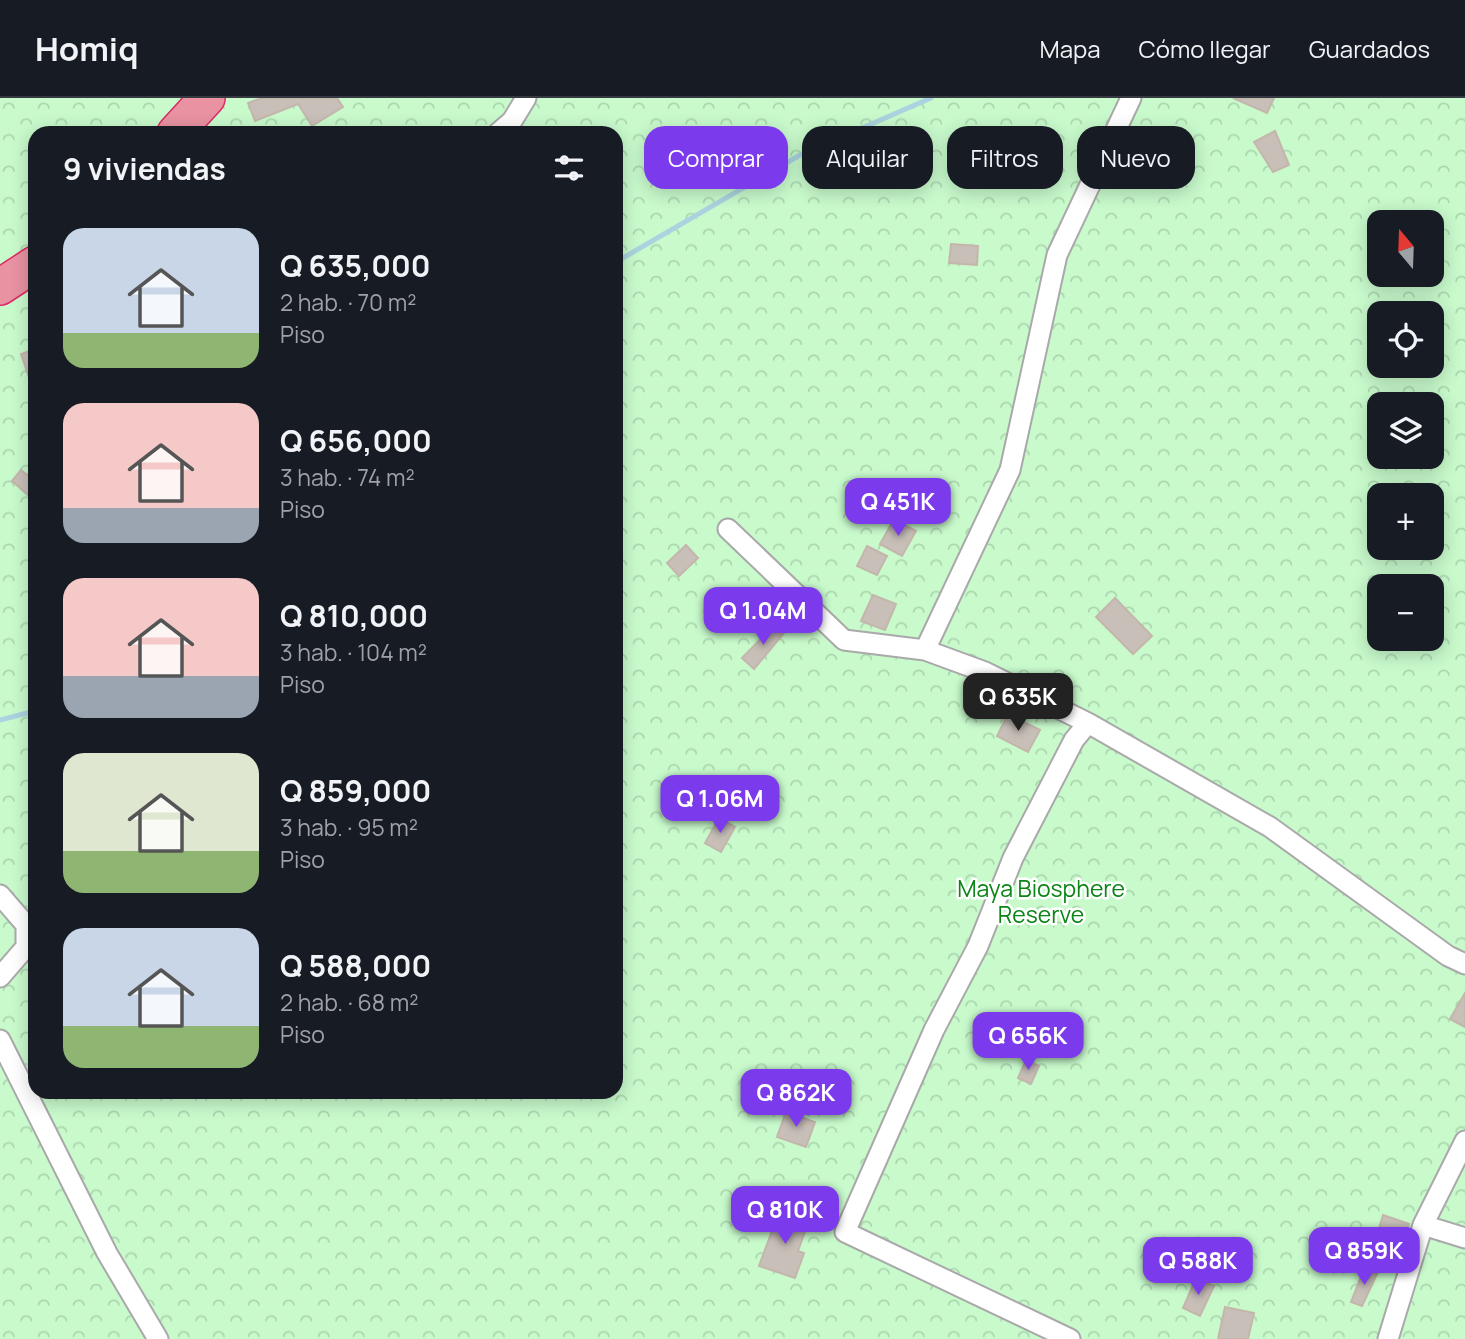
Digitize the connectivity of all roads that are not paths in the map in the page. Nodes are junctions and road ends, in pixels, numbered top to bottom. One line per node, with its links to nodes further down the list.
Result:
1 (207, 98): 4 (highway)
2 (526, 98): 5 (street)
3 (1131, 98): 9 (street)
4 (185, 126)
5 (506, 126)
6 (28, 269): 7 (highway)
7 (0, 288)
8 (729, 529): 9 (street)
9 (925, 650): 10 (street)
10 (1088, 723): 12 (street); 21 (street)
11 (0, 895): 13 (street)
12 (1465, 964)
13 (0, 978)
14 (0, 1040): 15 (street)
15 (28, 1096)
16 (30, 1099): 20 (street)
17 (1465, 1141): 18 (street)
18 (1423, 1225): 19 (street); 22 (street)
19 (1465, 1238)
20 (158, 1339)
21 (1070, 1339)
22 (1388, 1339)

